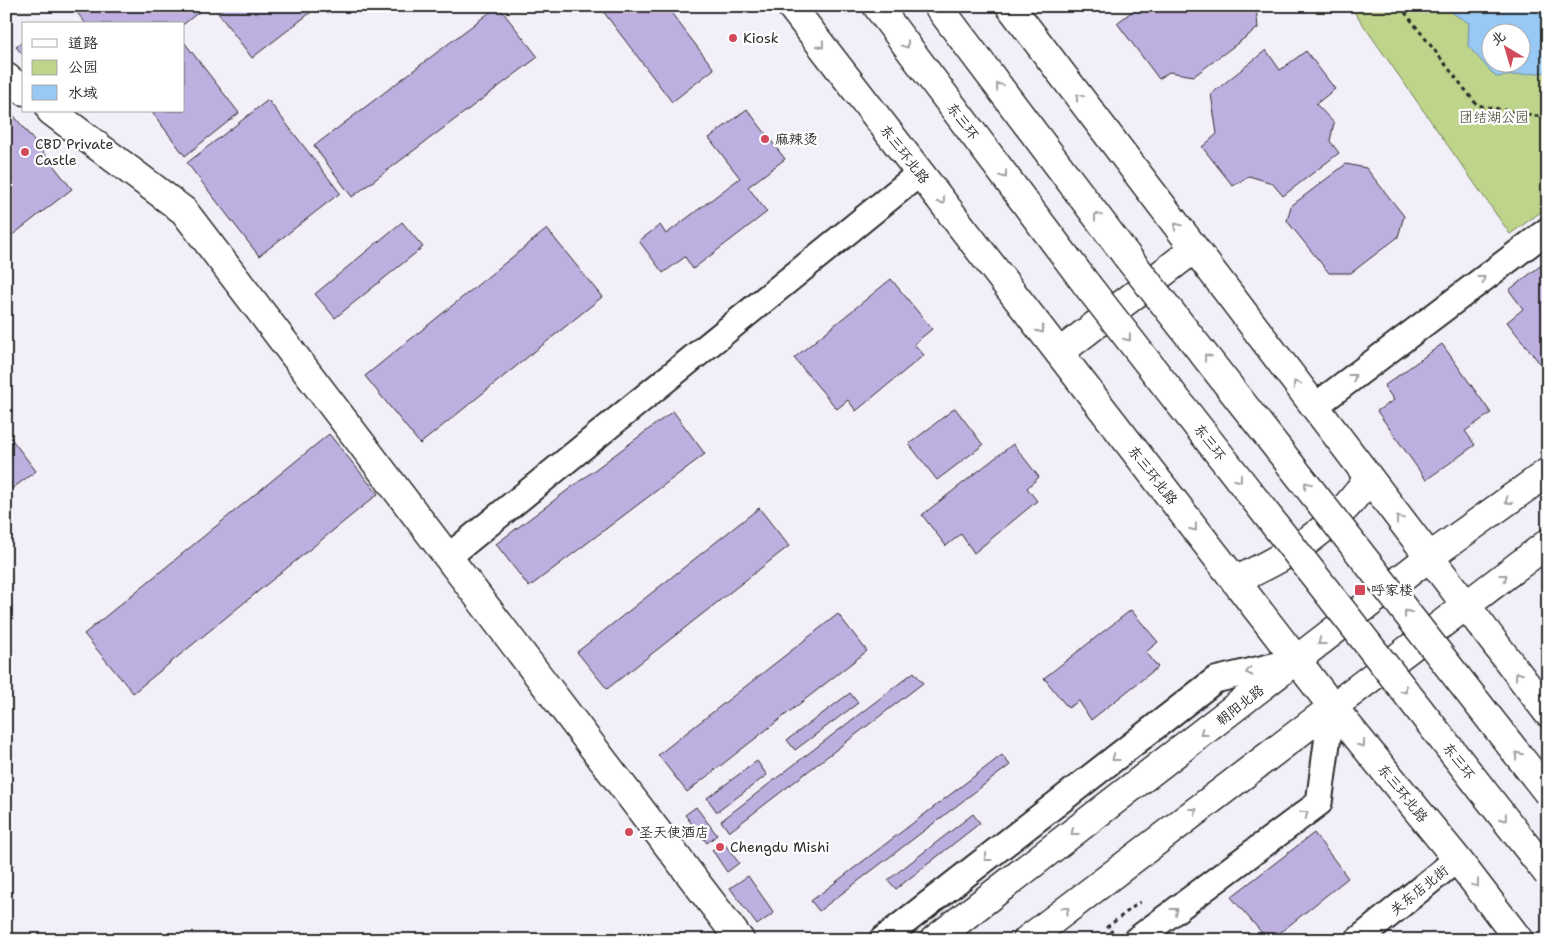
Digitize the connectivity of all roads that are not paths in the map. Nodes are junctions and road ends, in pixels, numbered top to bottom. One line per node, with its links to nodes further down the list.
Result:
1 (791, 6): 8 (main road, 东三环北路, one-way to 8)
2 (877, 6): 25 (main road, 东三环, one-way to 25, bridge)
3 (938, 6): 23 (main road, one-way to 3, bridge)
4 (1010, 6): 10 (main road, one-way to 4)
5 (6, 78): 6 (main road)
6 (22, 90)
7 (52, 112): 16 (main road)
8 (920, 173): 11 (main road, 东三环北路, one-way to 11); 16 (street)
9 (1548, 230): 12 (street, one-way to 9)
10 (1194, 249): 11 (main road); 12 (main road, one-way to 10)
11 (1059, 353): 18 (main road, 东三环北路, one-way to 18)
12 (1314, 407): 14 (main road)
13 (1548, 472): 17 (main road, 朝阳北路, one-way to 17)
14 (1368, 479): 17 (main road, one-way to 14); 18 (main road)
15 (1548, 544): 19 (main road, one-way to 15)
16 (448, 557): 26 (main road)
17 (1428, 558): 19 (main road); 20 (main road, 朝阳北路, one-way to 20)
18 (1235, 581): 20 (main road, 东三环北路)
19 (1465, 607): 21 (main road); 22 (main road, one-way to 19)
20 (1297, 661): 21 (main road, 东三环北路); 27 (street, one-way to 27); 28 (main road, 朝阳北路, one-way to 28)
21 (1332, 706): 24 (main road, 东三环北路, one-way to 24); 29 (main road, one-way to 21); 30 (street, one-way to 21)
22 (1548, 713)
23 (1548, 794)
24 (1457, 859): 31 (street, 关东店北街); 32 (main road, 东三环北路, one-way to 32)
25 (1548, 874)
26 (740, 940)
27 (882, 940)
28 (934, 940)
29 (1027, 940)
30 (1136, 940)
31 (1358, 940)
32 (1519, 940)

